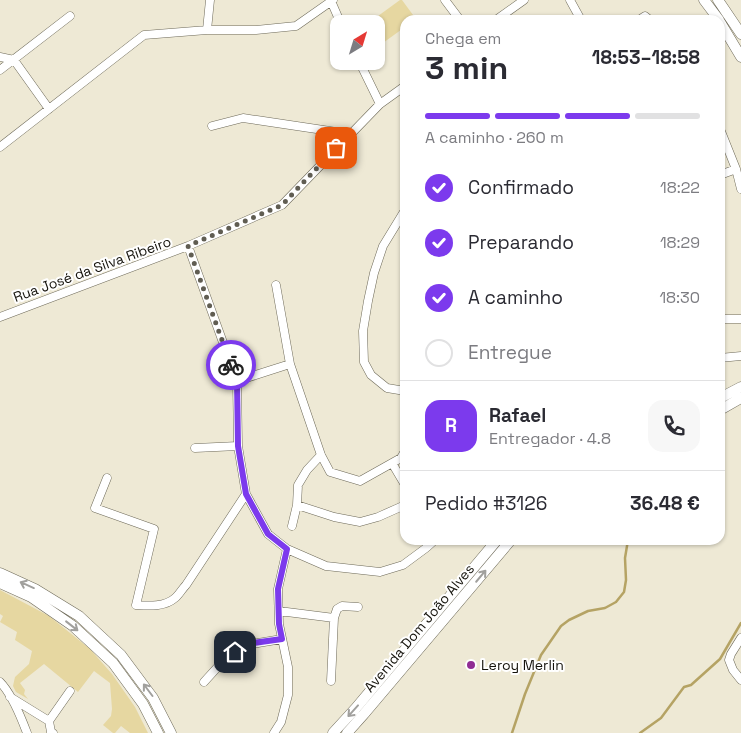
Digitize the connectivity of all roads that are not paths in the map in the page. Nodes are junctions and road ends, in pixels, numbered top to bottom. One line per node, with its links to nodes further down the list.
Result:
1 (210, 0): 14 (street)
2 (445, 0): 9 (street)
3 (524, 0): 10 (street)
4 (570, 0): 11 (street)
5 (704, 0): 12 (main road)
6 (718, 0): 16 (main road)
7 (332, 1): 8 (street); 14 (street)
8 (337, 15)
9 (456, 15)
10 (503, 15)
11 (578, 15)
12 (715, 15)
13 (70, 16): 19 (street)
14 (207, 30): 24 (street)
15 (725, 30): 18 (main road)
16 (741, 34)
17 (0, 57): 19 (street)
18 (741, 57)
19 (14, 60): 20 (street); 24 (street)
20 (0, 70)
21 (363, 70): 23 (street)
22 (400, 90): 23 (street, Rua José da Silva Ribeiro)
23 (380, 104): 26 (street, Rua José da Silva Ribeiro)
24 (50, 109): 28 (street)
25 (212, 126): 26 (street)
26 (350, 134): 33 (street, Rua José da Silva Ribeiro)
27 (725, 141): 29 (street)
28 (0, 147)
29 (736, 169): 30 (street); 31 (street)
30 (725, 173)
31 (741, 189)
32 (400, 218): 43 (street)
33 (188, 246): 35 (street, Rua José da Silva Ribeiro); 41 (street)
34 (276, 285): 40 (street)
35 (0, 317)
36 (725, 319): 37 (street)
37 (741, 319)
38 (741, 356): 39 (street)
39 (725, 358)
40 (290, 364): 41 (street); 49 (street)
41 (237, 381): 47 (street)
42 (741, 387): 44 (main road)
43 (400, 390)
44 (725, 395)
45 (741, 398): 46 (main road)
46 (725, 407)
47 (238, 446): 48 (street); 54 (street)
48 (195, 448)
49 (321, 454): 51 (street); 55 (street)
50 (400, 459): 51 (street)
51 (392, 463): 52 (street)
52 (400, 476)
53 (107, 478): 54 (street)
54 (246, 494): 61 (street)
55 (297, 504): 56 (street); 57 (street)
56 (400, 507)
57 (292, 526)
58 (429, 545): 61 (street)
59 (493, 545): 81 (main road, Avenida Dom João Alves, one-way to 81)
60 (508, 545): 82 (main road, Avenida Dom João Alves, one-way to 60)
61 (287, 549): 65 (street)
62 (0, 573): 79 (main road, one-way to 62)
63 (0, 583): 78 (main road, one-way to 78)
64 (358, 607): 66 (street)
65 (279, 611): 66 (street); 68 (street)
66 (334, 618): 70 (street)
67 (741, 638): 69 (street)
68 (282, 639): 72 (street); 80 (street)
69 (741, 680)
70 (331, 681)
71 (0, 682): 74 (street)
72 (204, 682)
73 (70, 691): 75 (street)
74 (10, 697): 75 (street); 76 (street)
75 (49, 722): 77 (street)
76 (27, 733)
77 (52, 733)
78 (158, 733)
79 (171, 733)
80 (274, 733)
81 (333, 733)
82 (347, 733)

